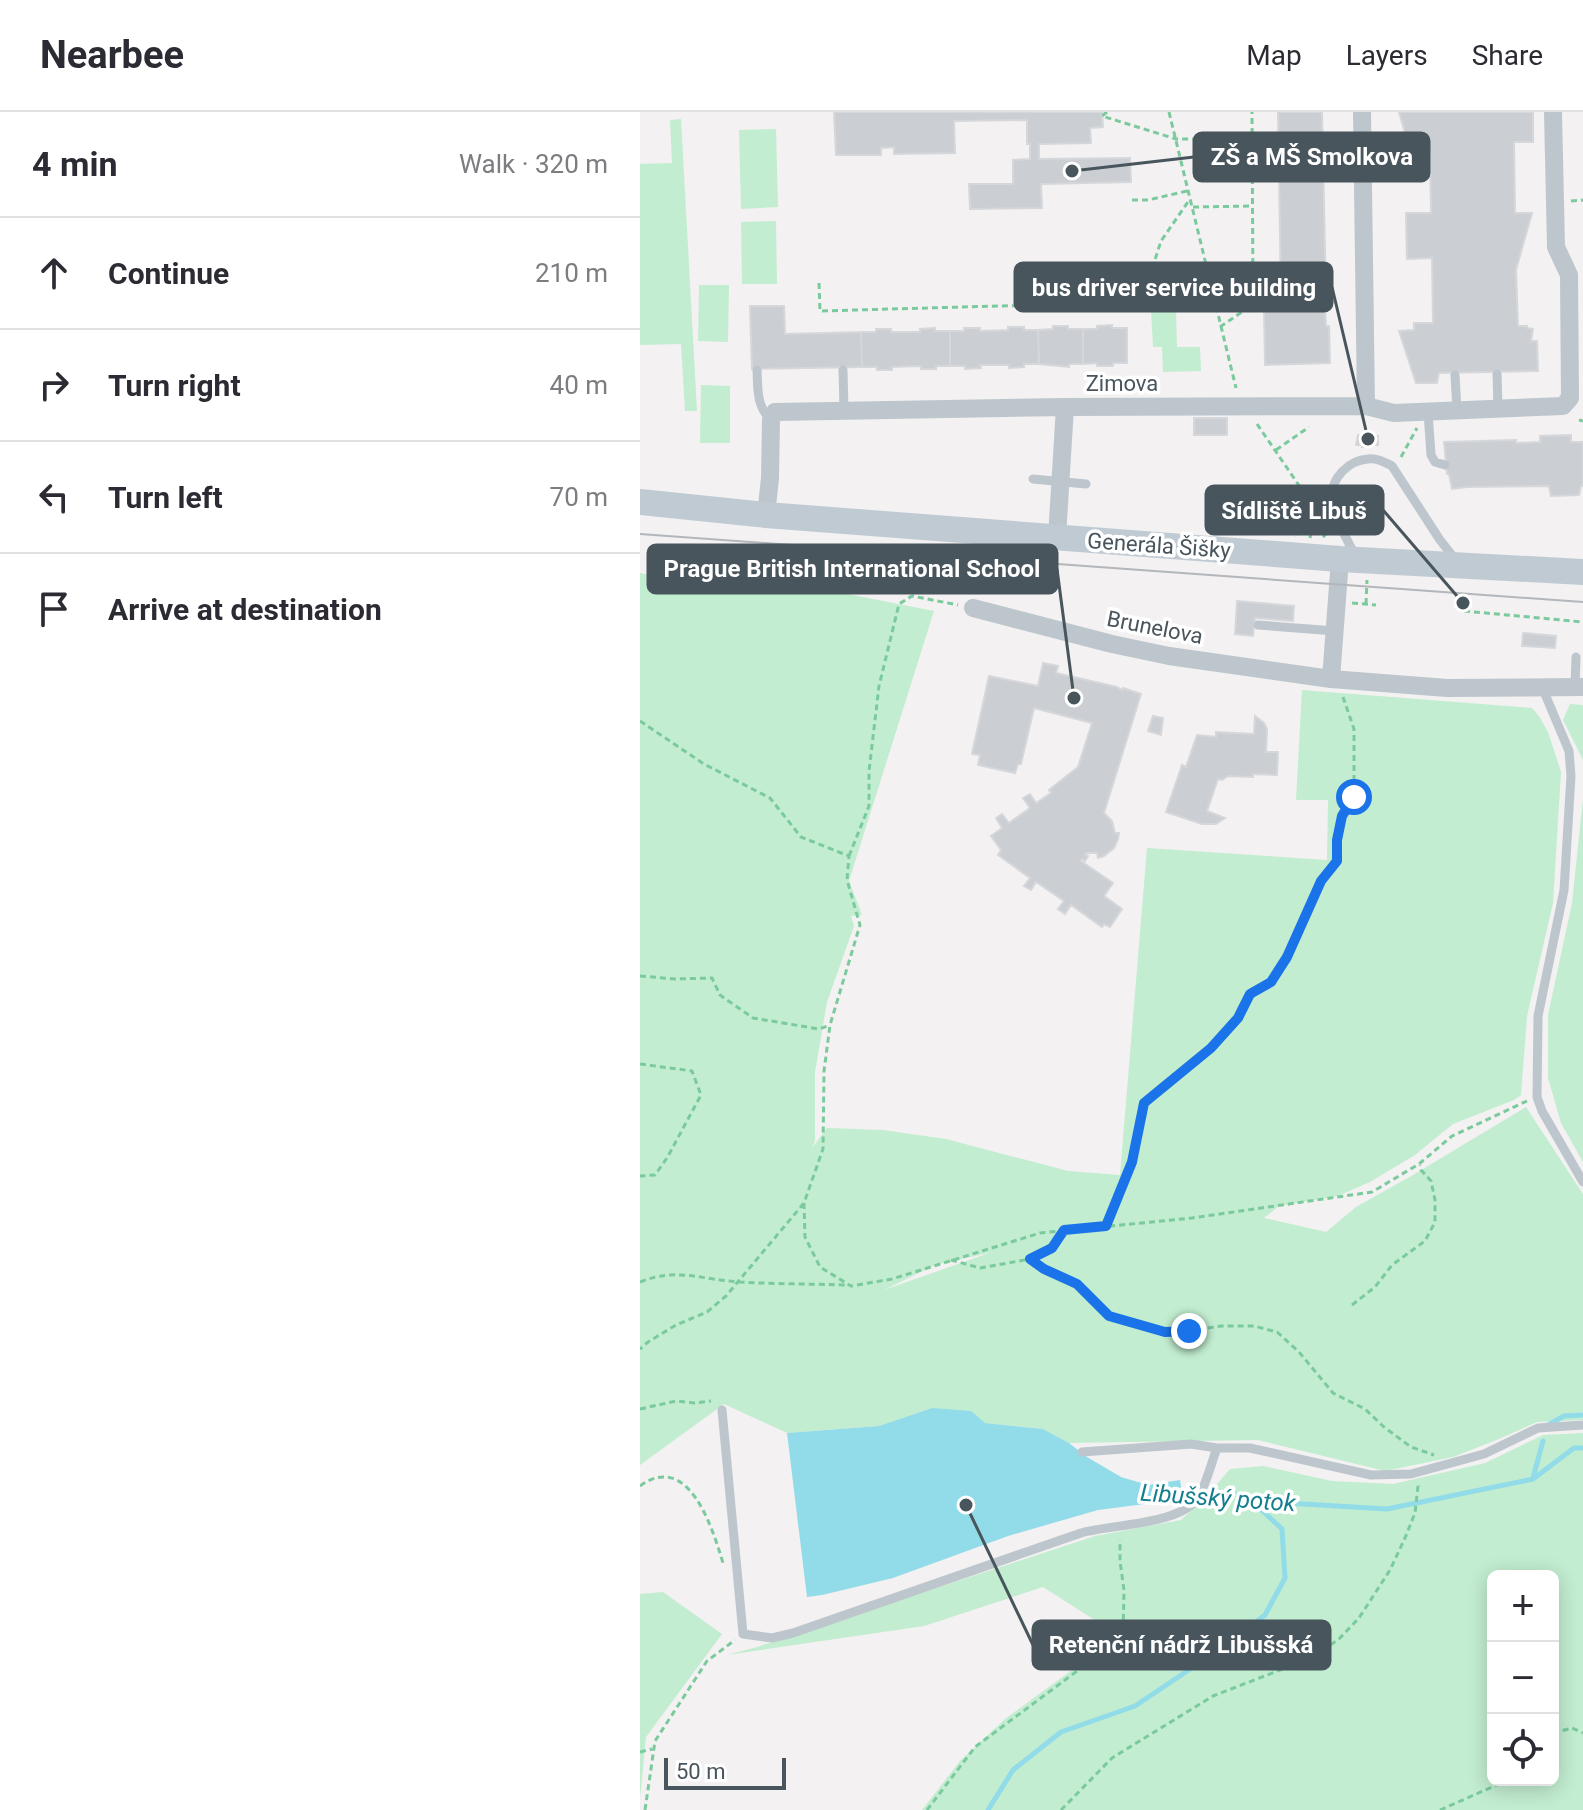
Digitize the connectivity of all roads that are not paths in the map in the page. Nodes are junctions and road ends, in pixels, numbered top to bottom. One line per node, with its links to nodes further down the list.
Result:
1 (1362, 112): 8 (street)
2 (1553, 112): 3 (street)
3 (1576, 273): 10 (street, Zimova)
4 (757, 370): 14 (lane)
5 (843, 370): 11 (lane)
6 (1497, 374): 10 (lane)
7 (1455, 375): 12 (lane)
8 (1366, 406): 9 (street, Zimova); 13 (street, Zimova)
9 (1065, 407): 11 (street, Zimova); 17 (street)
10 (1498, 409): 12 (street, Zimova)
11 (844, 411): 14 (street, Zimova)
12 (1457, 411): 13 (street, Zimova)
13 (1423, 418): 15 (lane)
14 (771, 420): 20 (street)
15 (1445, 465)
16 (1033, 479): 17 (lane)
17 (1061, 482): 18 (lane); 21 (street)
18 (1086, 484)
19 (640, 502): 20 (main road, Generála Šišky)
20 (766, 515): 21 (main road, Generála Šišky)
21 (1057, 537): 22 (main road, Generála Šišky)
22 (1355, 566): 23 (main road, Generála Šišky); 23 (lane); 27 (street)
23 (1461, 566): 24 (main road, Generála Šišky)
24 (1583, 572)
25 (973, 608): 29 (street, Brunelova)
26 (1258, 625): 27 (lane)
27 (1335, 631): 29 (street)
28 (1576, 657): 31 (lane)
29 (1335, 684): 30 (street, Brunelova)
30 (1542, 687): 31 (street, Brunelova); 32 (lane)
31 (1579, 687)
32 (1583, 1182)
33 (722, 1410): 35 (lane)
34 (1583, 1425): 35 (lane)
35 (1217, 1448): 36 (lane)
36 (1082, 1452)

